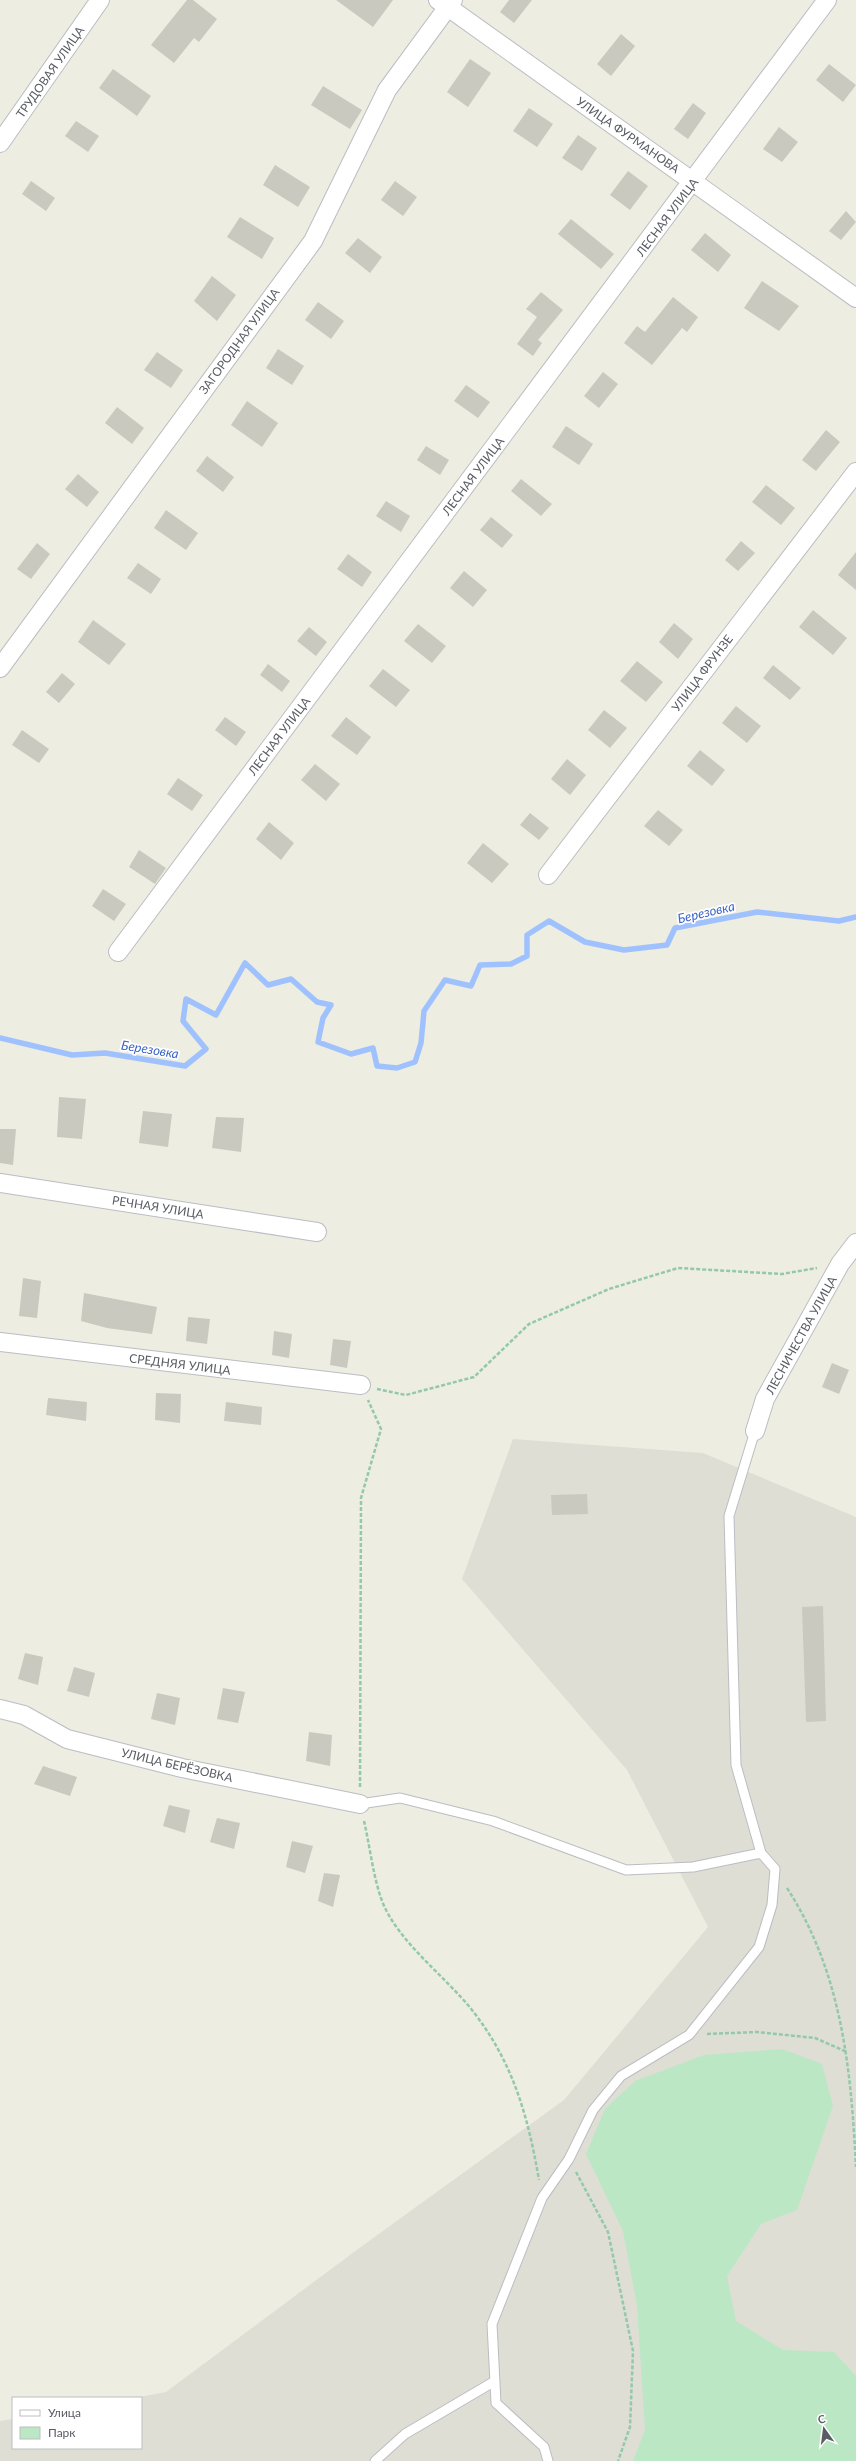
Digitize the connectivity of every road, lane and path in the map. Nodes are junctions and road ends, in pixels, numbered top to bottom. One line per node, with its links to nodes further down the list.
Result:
1 (100, 0): 4 (street, ТРУДОВАЯ УЛИЦА)
2 (827, 0): 5 (street, ЛЕСНАЯ УЛИЦА)
3 (447, 2): 5 (street, УЛИЦА ФУРМАНОВА); 8 (street, ЗАГОРОДНАЯ УЛИЦА)
4 (0, 143)
5 (694, 182): 6 (street, УЛИЦА ФУРМАНОВА); 10 (street, ЛЕСНАЯ УЛИЦА)
6 (856, 298)
7 (856, 472): 9 (street, УЛИЦА ФРУНЗЕ)
8 (0, 668)
9 (548, 875)
10 (118, 952)
11 (0, 1183): 12 (street, РЕЧНАЯ УЛИЦА)
12 (317, 1232)
13 (856, 1243): 14 (street, ЛЕСНИЧЕСТВА УЛИЦА)
14 (840, 1264): 16 (path); 17 (street, ЛЕСНИЧЕСТВА УЛИЦА)
15 (0, 1342): 16 (street, СРЕДНЯЯ УЛИЦА)
16 (361, 1385)
17 (755, 1431): 20 (lane)
18 (0, 1709): 19 (street, УЛИЦА БЕРЁЗОВКА)
19 (360, 1804): 20 (lane)
20 (761, 1853): 21 (lane)
21 (775, 1870): 22 (lane); 23 (path)
22 (689, 2035): 23 (path); 24 (lane)
23 (847, 2052): 25 (path)
24 (569, 2159): 26 (lane); 29 (path)
25 (856, 2167)
26 (495, 2381): 27 (lane); 28 (lane)
27 (375, 2461)
28 (548, 2461)
29 (618, 2461)

